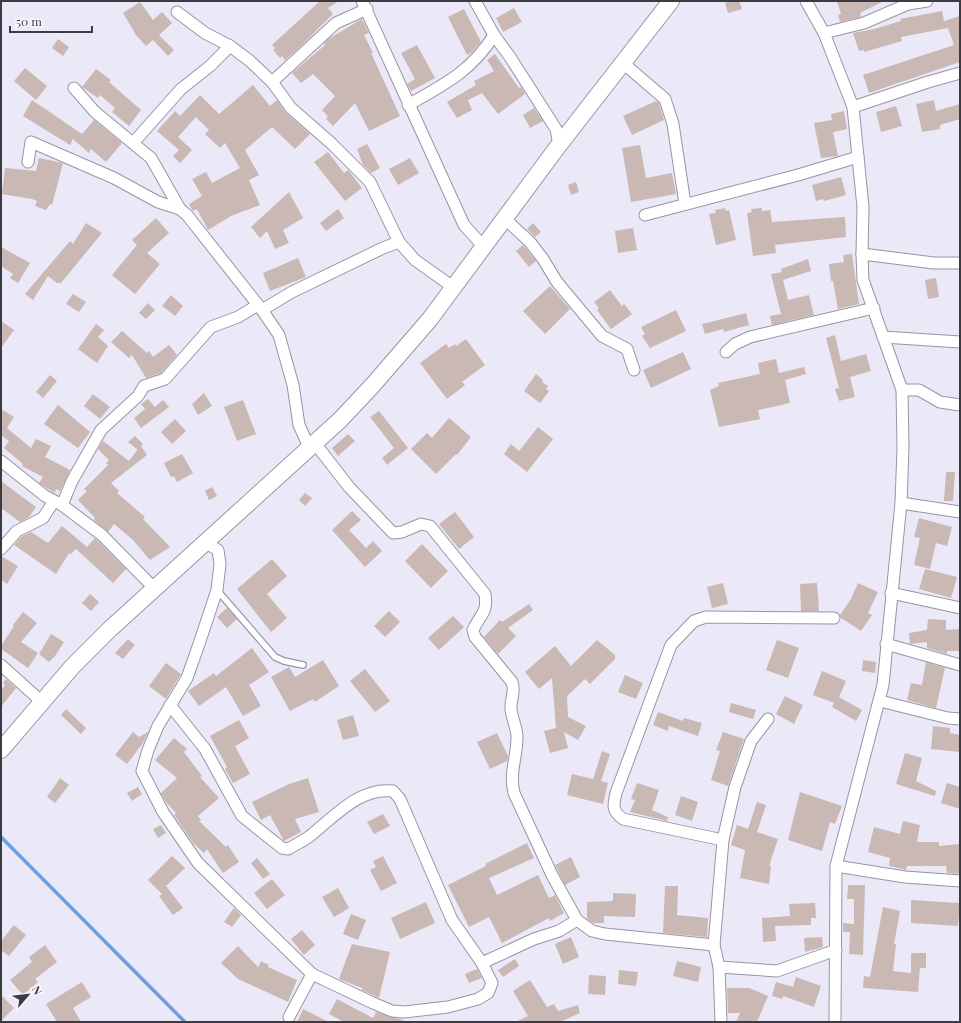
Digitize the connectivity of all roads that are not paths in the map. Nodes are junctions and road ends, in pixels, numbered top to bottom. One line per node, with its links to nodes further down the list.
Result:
1 (475, 1): 8 (street)
2 (671, 1): 10 (main road)
3 (806, 1): 7 (street)
4 (927, 1): 7 (street)
5 (365, 5): 12 (street); 14 (street)
6 (177, 12): 9 (street)
7 (824, 33): 15 (street)
8 (494, 35): 14 (street); 17 (street)
9 (230, 46): 12 (street); 16 (street)
10 (623, 63): 17 (main road); 20 (street)
11 (960, 73): 15 (street)
12 (272, 82): 24 (street)
13 (74, 88): 16 (street)
14 (408, 105): 25 (street)
15 (853, 107): 18 (street)
16 (133, 143): 21 (street)
17 (559, 145): 23 (main road)
18 (858, 157): 20 (street); 26 (street)
19 (28, 162): 21 (street)
20 (685, 204): 22 (street)
21 (180, 209): 29 (street)
22 (645, 215)
23 (505, 218): 25 (main road); 34 (street)
24 (399, 242): 28 (street); 29 (street)
25 (483, 246): 28 (main road)
26 (862, 254): 27 (street); 30 (street)
27 (960, 263)
28 (453, 287): 37 (main road)
29 (260, 307): 37 (street); 40 (street)
30 (874, 308): 31 (street); 33 (street)
31 (883, 337): 32 (street); 35 (street)
32 (960, 342)
33 (726, 352)
34 (634, 370)
35 (902, 390): 36 (street); 39 (street)
36 (960, 405)
37 (312, 445): 42 (main road); 62 (street)
38 (1, 461): 40 (street)
39 (901, 503): 41 (street); 46 (street)
40 (58, 504): 43 (street); 44 (street)
41 (960, 512)
42 (206, 543): 44 (main road); 45 (street)
43 (1, 549)
44 (155, 589): 54 (main road)
45 (217, 590): 51 (lane); 55 (street)
46 (891, 593): 47 (street); 49 (street)
47 (960, 608)
48 (834, 618): 59 (street)
49 (886, 644): 52 (street); 53 (street)
50 (1, 665): 54 (street)
51 (303, 665)
52 (960, 665)
53 (880, 701): 57 (street); 60 (street)
54 (42, 702): 58 (main road)
55 (170, 705): 65 (street); 67 (street)
56 (768, 719): 59 (street)
57 (960, 719)
58 (1, 750)
59 (723, 840): 63 (street)
60 (836, 866): 61 (street); 64 (street)
61 (960, 881)
62 (577, 920): 63 (street); 65 (street)
63 (714, 945): 66 (street)
64 (836, 950): 66 (street); 70 (street)
65 (482, 963): 67 (street)
66 (719, 967): 69 (street)
67 (312, 974): 68 (street)
68 (289, 1017)
69 (722, 1022)
70 (835, 1022)

